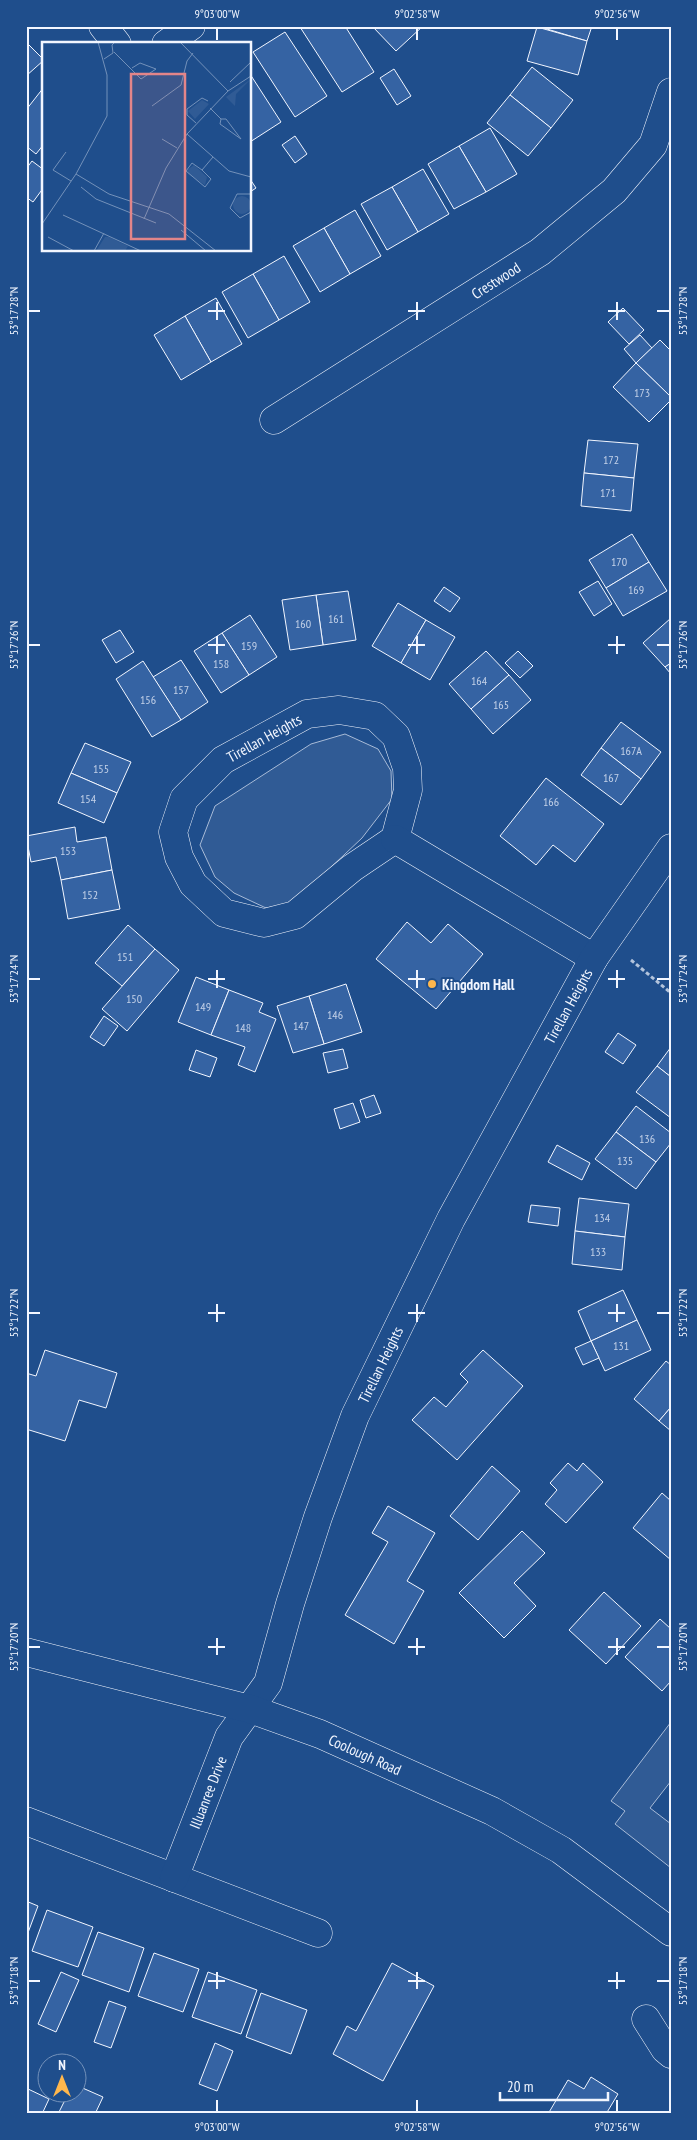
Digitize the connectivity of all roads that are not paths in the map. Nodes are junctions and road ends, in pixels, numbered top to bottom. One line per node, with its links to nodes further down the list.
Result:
1 (103, 26): 3 (street)
2 (191, 26): 4 (street)
3 (115, 42)
4 (169, 42)
5 (671, 92): 6 (street, Crestwood)
6 (274, 420)
7 (395, 839): 7 (street, Tirellan Heights); 9 (street, Tirellan Heights)
8 (671, 848): 9 (street, Tirellan Heights)
9 (594, 958): 11 (street, Tirellan Heights)
10 (26, 1652): 11 (street, Coolough Road)
11 (250, 1709): 13 (street, Illuanree Drive); 14 (street, Coolough Road)
12 (26, 1821): 13 (street)
13 (174, 1878): 15 (street)
14 (671, 1932)
15 (318, 1933)
16 (646, 2019): 17 (street)
17 (671, 2054)

